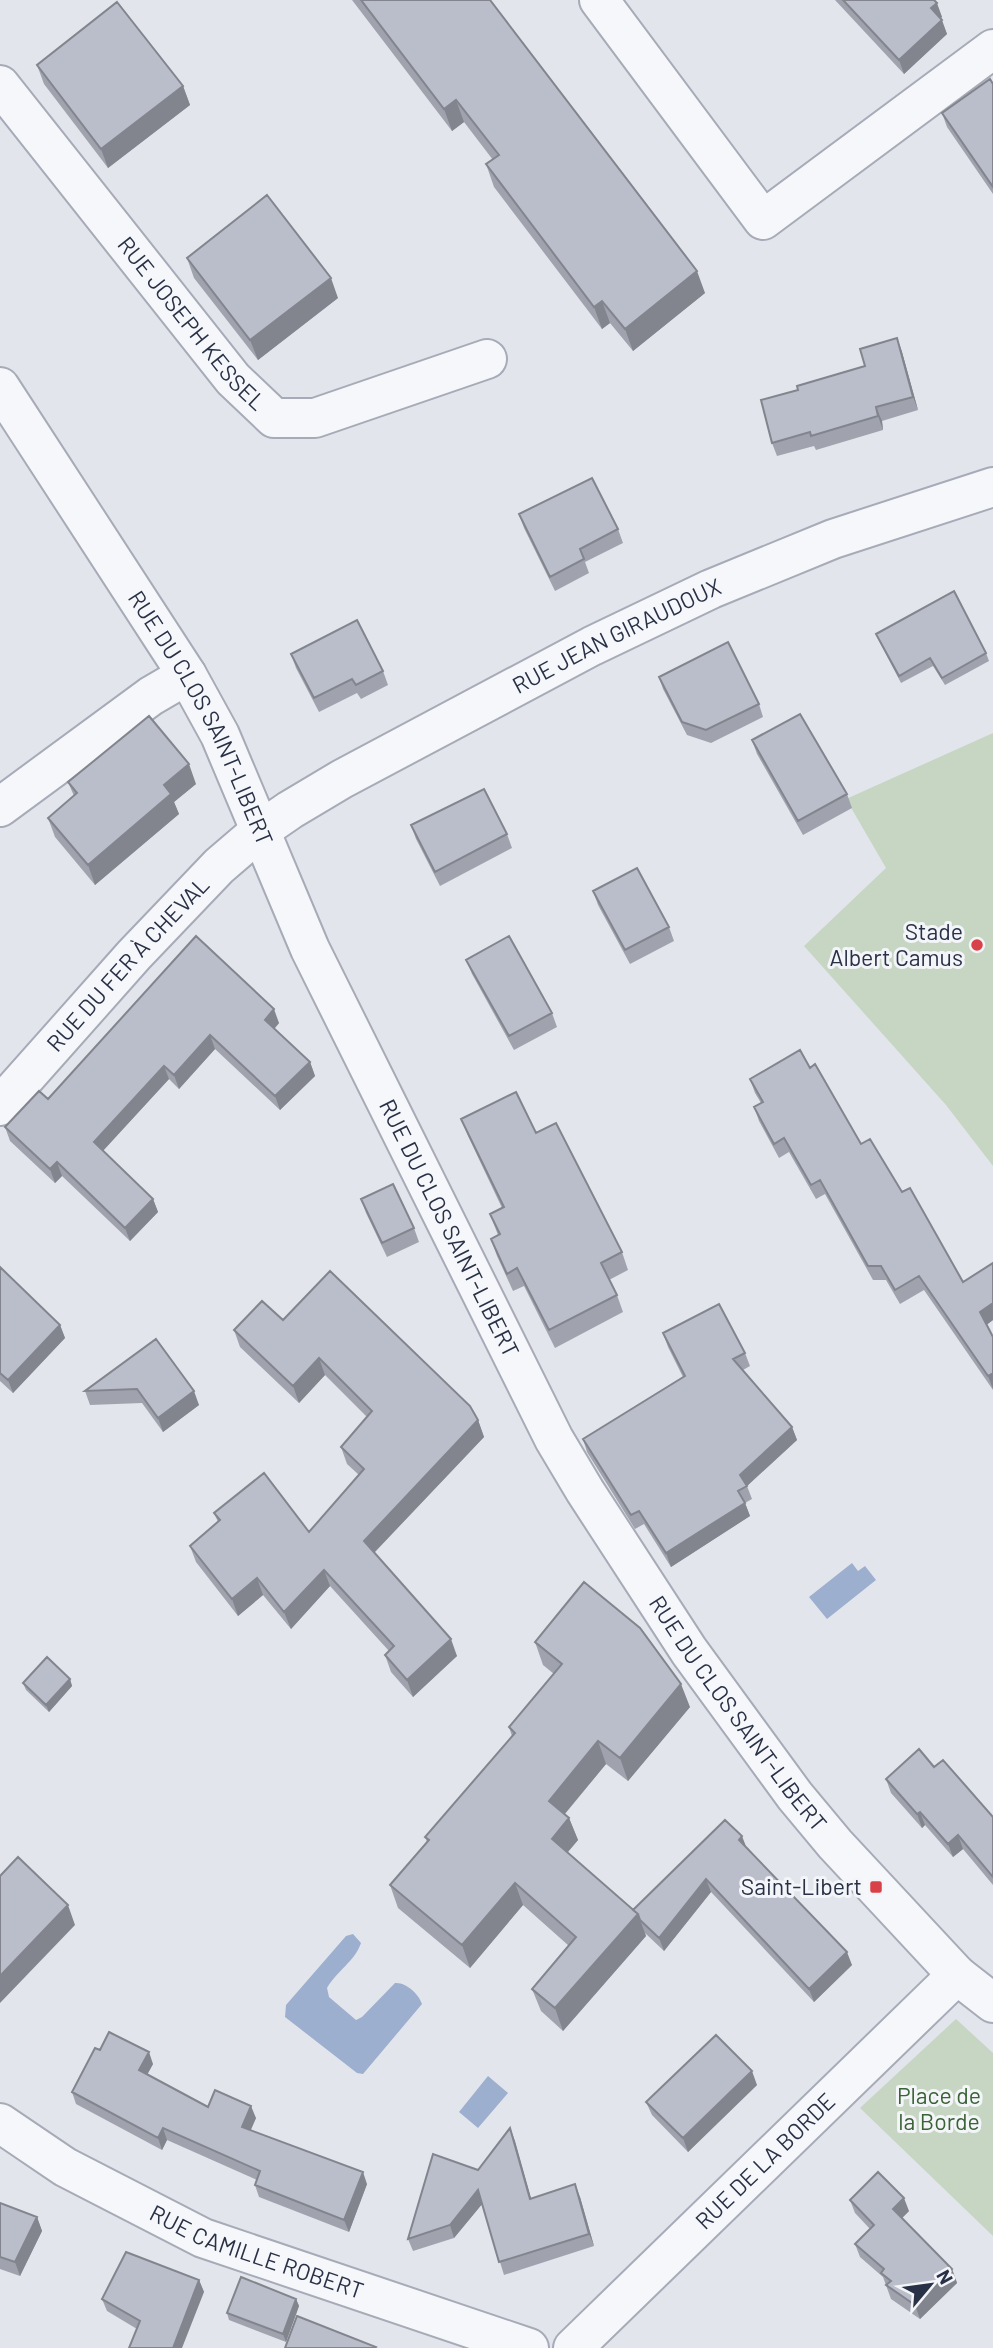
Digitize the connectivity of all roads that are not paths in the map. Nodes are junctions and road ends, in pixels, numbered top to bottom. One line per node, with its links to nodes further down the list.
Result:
1 (599, 0): 2 (street)
2 (993, 49)
3 (0, 85): 4 (street, RUE JOSEPH KESSEL)
4 (487, 359)
5 (0, 387): 7 (street, RUE DU CLOS SAINT-LIBERT)
6 (993, 487): 9 (street, RUE JEAN GIRAUDOUX)
7 (187, 675): 8 (street); 9 (street, RUE DU CLOS SAINT-LIBERT)
8 (0, 807)
9 (261, 830): 10 (street, RUE DU FER À CHEVAL); 11 (street, RUE DU CLOS SAINT-LIBERT)
10 (0, 1106)
11 (957, 1975): 12 (street, RUE DU CLOS SAINT-LIBERT); 15 (street, RUE DE LA BORDE)
12 (993, 2003)
13 (0, 2123): 14 (street, RUE CAMILLE ROBERT)
14 (529, 2348)
15 (573, 2348)

